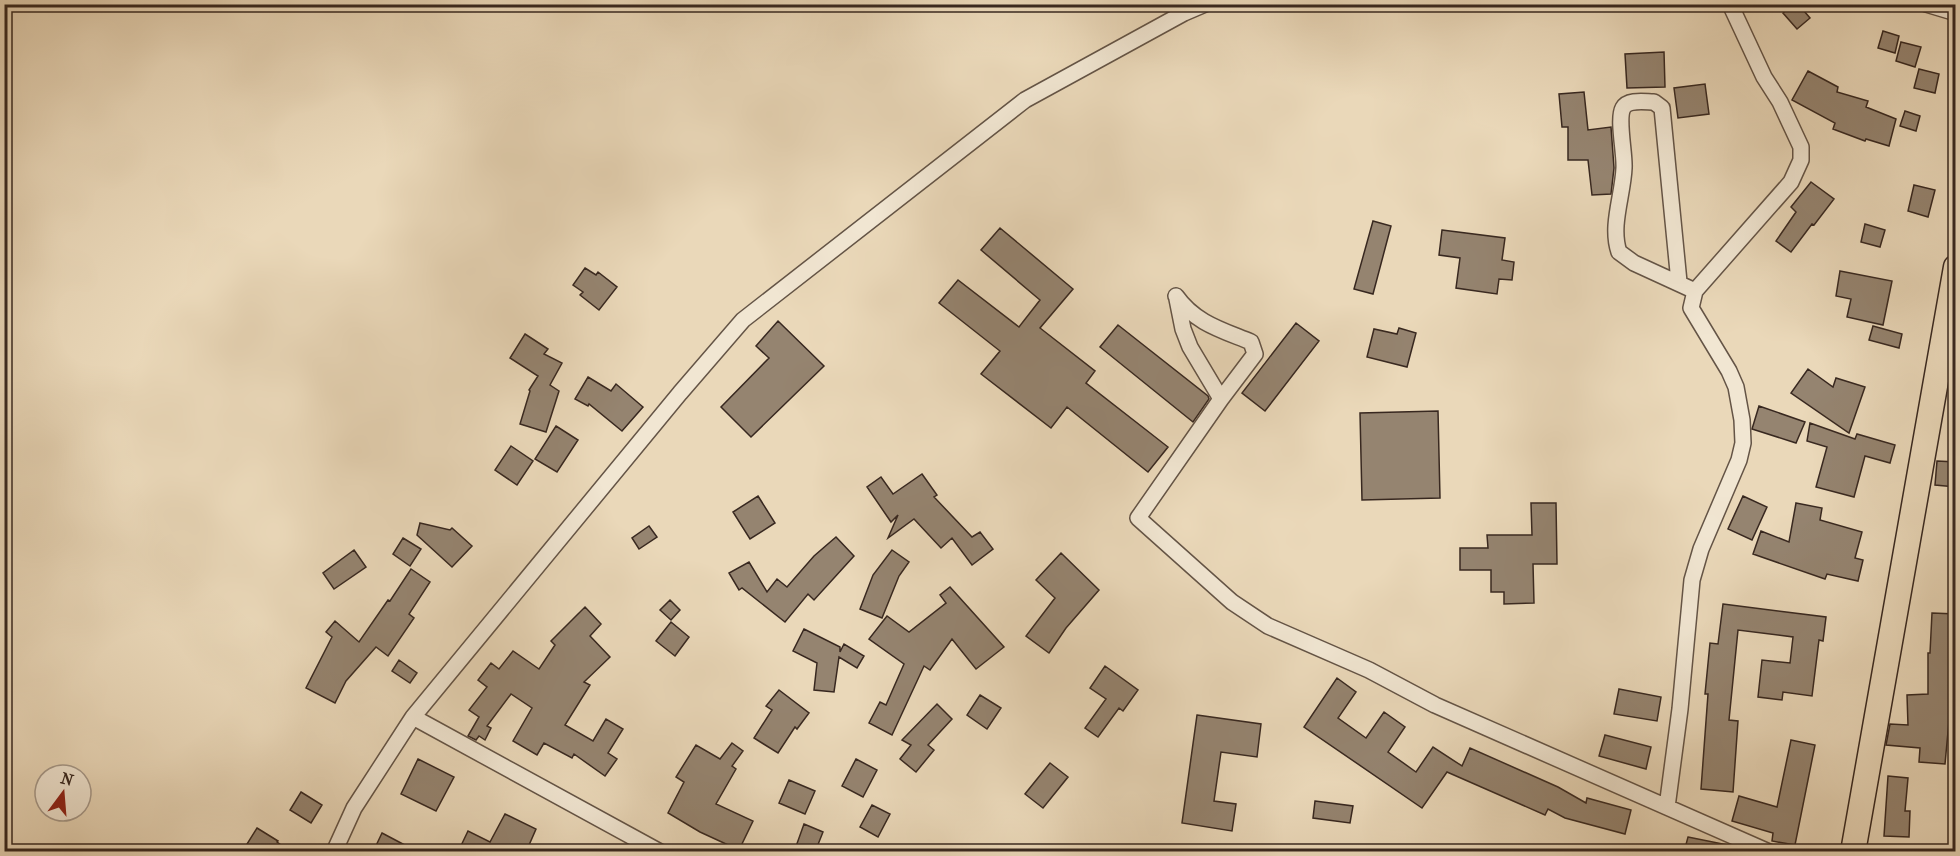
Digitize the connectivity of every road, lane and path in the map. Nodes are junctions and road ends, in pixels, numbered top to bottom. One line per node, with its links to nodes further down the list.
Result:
1 (1205, 4): 9 (street)
2 (1730, 4): 7 (street)
3 (1926, 4): 4 (street)
4 (1956, 13)
5 (1956, 267): 14 (main road)
6 (1679, 282): 6 (street); 7 (street)
7 (1695, 291): 10 (street)
8 (1221, 399): 8 (street); 10 (street)
9 (413, 717): 11 (street); 12 (street)
10 (1667, 807): 13 (street)
11 (334, 852)
12 (660, 852)
13 (1769, 852)
14 (1852, 852)

